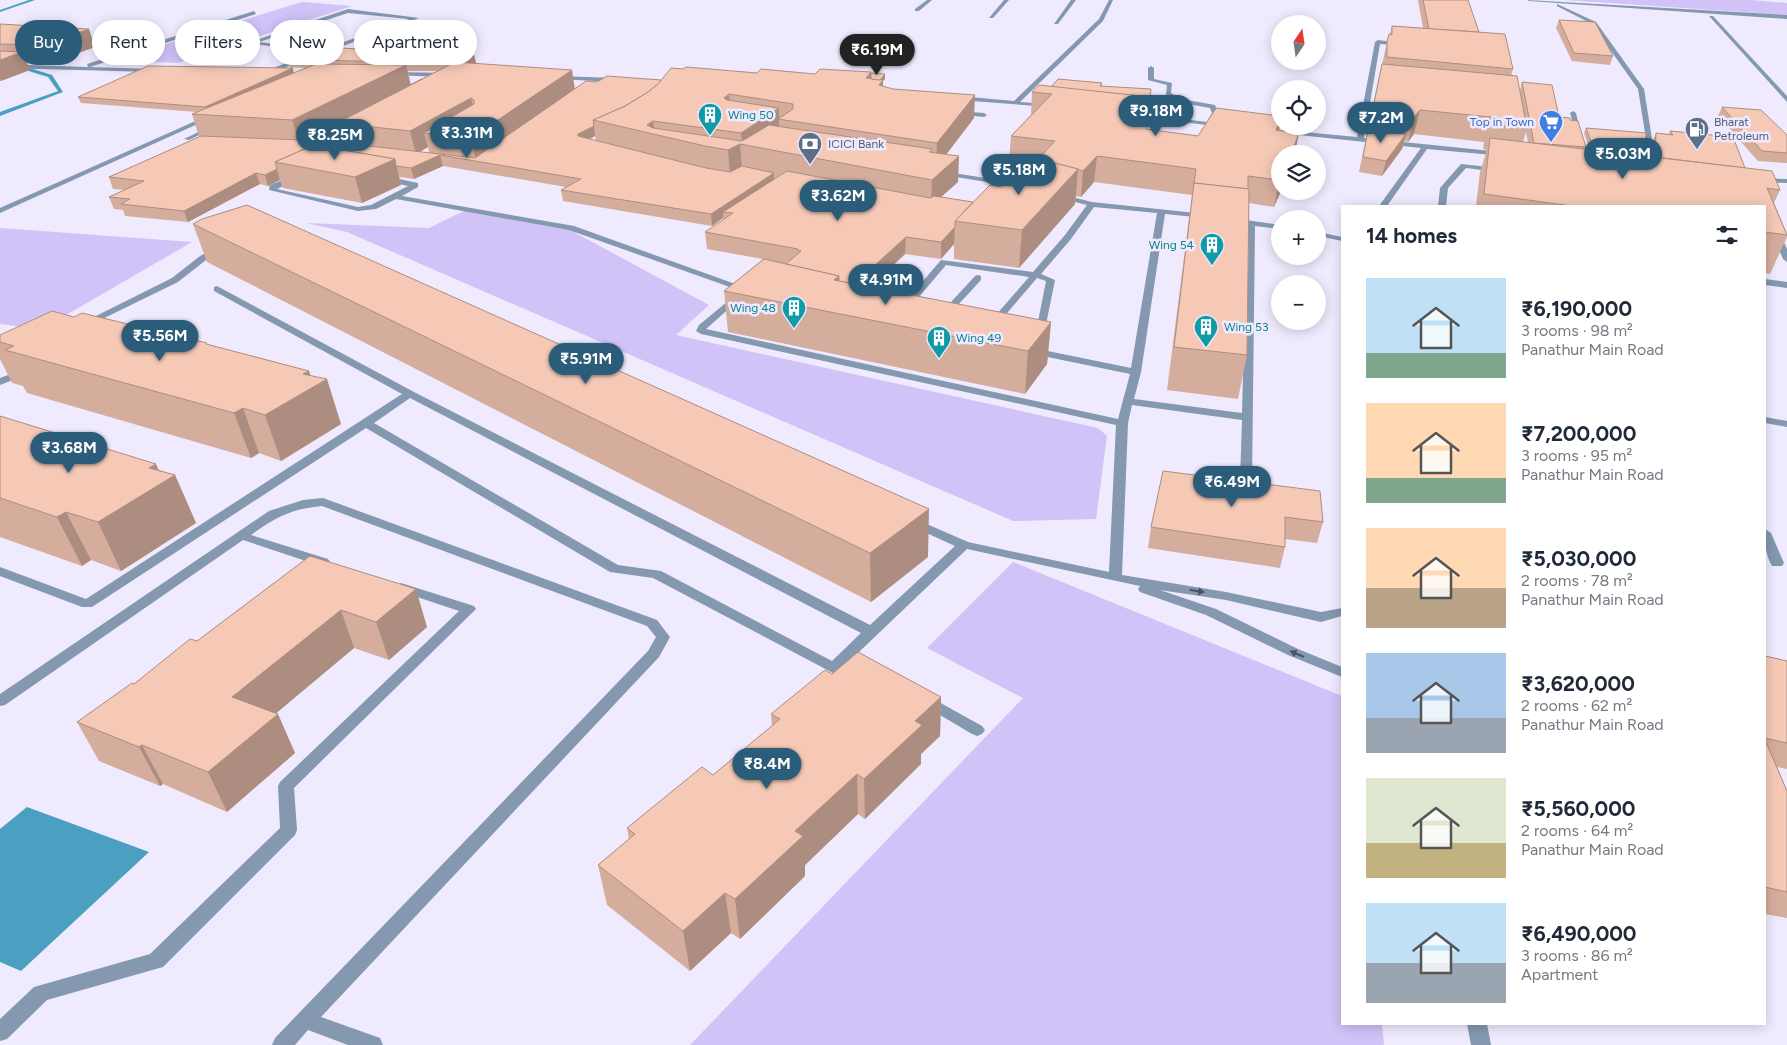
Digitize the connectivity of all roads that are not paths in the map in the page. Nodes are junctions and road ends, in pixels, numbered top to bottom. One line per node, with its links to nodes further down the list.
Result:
1 (930, 0): 7 (street)
2 (1007, 0): 9 (street)
3 (1074, 0): 12 (street)
4 (1111, 0): 35 (street)
5 (1529, 0): 6 (street)
6 (1553, 2): 11 (street); 52 (street)
7 (917, 10)
8 (254, 14): 18 (street)
9 (992, 16)
10 (1711, 17): 34 (street)
11 (1787, 17)
12 (1056, 23)
13 (1416, 45): 28 (street)
14 (323, 51): 14 (street)
15 (286, 65): 21 (street)
16 (0, 66): 18 (street)
17 (1151, 68): 43 (street)
18 (77, 69): 19 (street)
19 (162, 70)
20 (258, 72): 21 (street)
21 (267, 72): 22 (street)
22 (293, 72)
23 (387, 73): 24 (street)
24 (443, 75): 25 (street); 30 (street)
25 (453, 76)
26 (597, 79): 27 (street); 31 (street); 31 (street)
27 (625, 80)
28 (1372, 82): 29 (street); 46 (street)
29 (1382, 83)
30 (429, 84)
31 (590, 84): 32 (street)
32 (582, 90)
33 (949, 97): 35 (street)
34 (1787, 100)
35 (1016, 102): 36 (street)
36 (1055, 107)
37 (948, 112): 41 (street)
38 (1573, 113): 48 (street)
39 (1123, 114): 43 (street)
40 (213, 115): 68 (street)
41 (984, 115)
42 (223, 123): 47 (street)
43 (1210, 124): 44 (street)
44 (1228, 126)
45 (1304, 135): 46 (street)
46 (1360, 141): 49 (street)
47 (199, 143)
48 (1583, 146)
49 (1425, 147): 50 (street); 66 (street)
50 (1508, 155)
51 (1638, 168): 52 (street)
52 (1648, 168): 53 (street)
53 (1658, 170)
54 (1502, 171): 67 (street)
55 (306, 172): 64 (street)
56 (936, 172): 60 (street)
57 (377, 176): 64 (street)
58 (1749, 180): 59 (street)
59 (1787, 180)
60 (1014, 184): 61 (street); 62 (street)
61 (1032, 188)
62 (1008, 191)
63 (1049, 193): 65 (street)
64 (395, 197): 98 (street)
65 (1092, 204): 69 (street); 79 (street)
66 (1384, 205)
67 (1442, 205)
68 (0, 211)
69 (1161, 211): 71 (street); 91 (street)
70 (1766, 211): 78 (street)
71 (1214, 217)
72 (1223, 218): 73 (street)
73 (1251, 222): 74 (street); 95 (street)
74 (1271, 225)
75 (1326, 236): 76 (street)
76 (1341, 239)
77 (229, 246): 86 (street)
78 (1787, 259)
79 (1035, 275): 84 (street); 87 (street); 88 (street)
80 (978, 278): 85 (street)
81 (1766, 282): 82 (street)
82 (1787, 285)
83 (217, 289): 93 (street)
84 (897, 316)
85 (936, 324)
86 (70, 331)
87 (985, 333)
88 (1040, 337)
89 (1025, 350): 91 (street)
90 (32, 367): 92 (street)
91 (1136, 372): 94 (street)
92 (0, 382)
93 (410, 394): 97 (street); 111 (street)
94 (1127, 401): 95 (street); 98 (street)
95 (1247, 417): 100 (street)
96 (1766, 420): 99 (street)
97 (366, 423): 107 (street); 111 (street)
98 (1122, 424): 108 (street)
99 (1787, 424)
100 (1224, 486)
101 (900, 516): 104 (street)
102 (1766, 535): 105 (street)
103 (242, 536): 106 (street); 114 (street); 116 (street)
104 (964, 545): 108 (street); 111 (street)
105 (1778, 563)
106 (337, 567)
107 (0, 571)
108 (1115, 578): 110 (street, one-way to 110); 112 (street, one-way to 108)
109 (384, 582): 118 (street)
110 (1341, 612)
111 (871, 632)
112 (1341, 672)
113 (917, 694): 115 (street)
114 (0, 701)
115 (978, 730)
116 (305, 1020): 119 (street); 120 (street)
117 (1477, 1025): 121 (street)
118 (0, 1032)
119 (282, 1045)
120 (373, 1045)
121 (1481, 1045)

